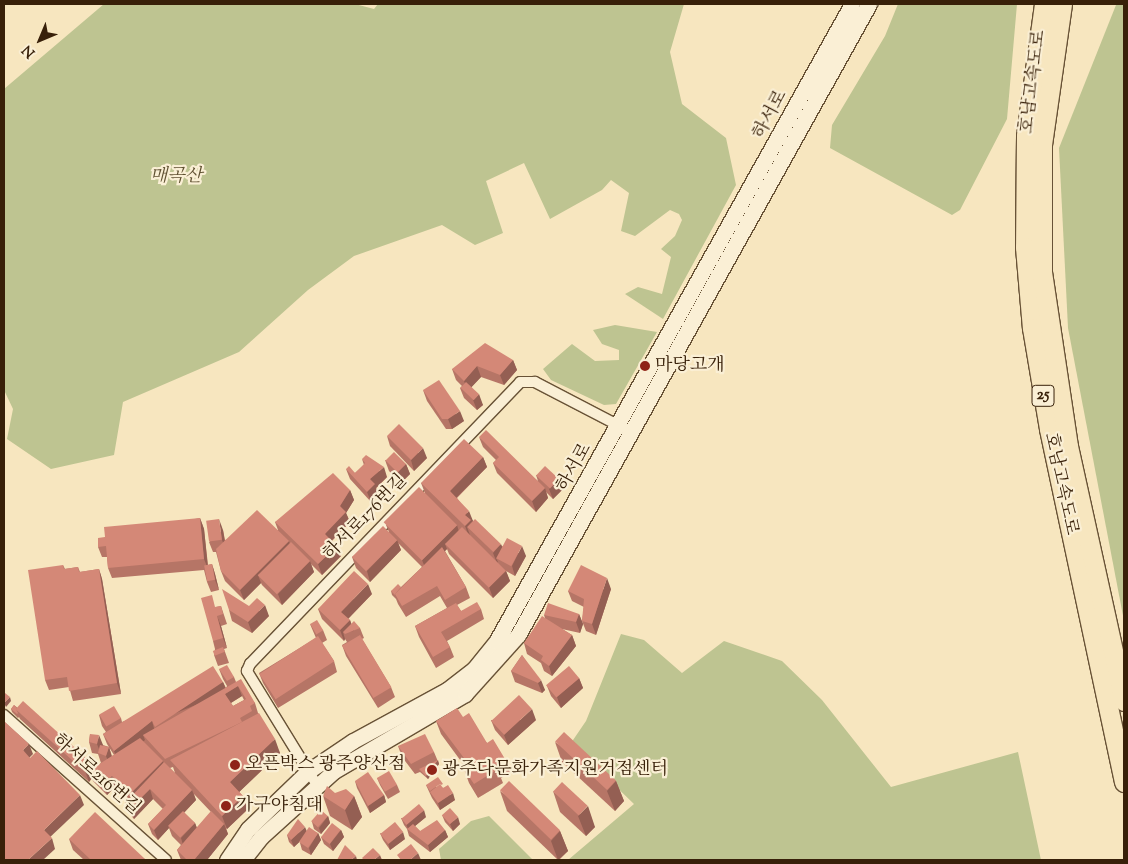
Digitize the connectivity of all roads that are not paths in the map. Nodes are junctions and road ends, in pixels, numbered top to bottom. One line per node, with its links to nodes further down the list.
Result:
1 (852, 4): 5 (main road, 하서로)
2 (868, 4): 5 (main road, 하서로)
3 (1044, 4): 11 (highway, 호남고속도로 / 25)
4 (1062, 4): 6 (highway, 호남고속도로 / 25)
5 (625, 429): 10 (main road, 하서로); 10 (street, 하서로176번길); 12 (main road, 하서로)
6 (1111, 641): 7 (highway); 8 (highway, 호남고속도로 / 25)
7 (1124, 683)
8 (1124, 701)
9 (4, 715): 13 (street, 하서로216번길)
10 (307, 772): 12 (street, 하서로176번길); 14 (main road, 하서로)
11 (1124, 782)
12 (317, 785): 15 (main road, 하서로)
13 (166, 860)
14 (227, 860)
15 (243, 860)

